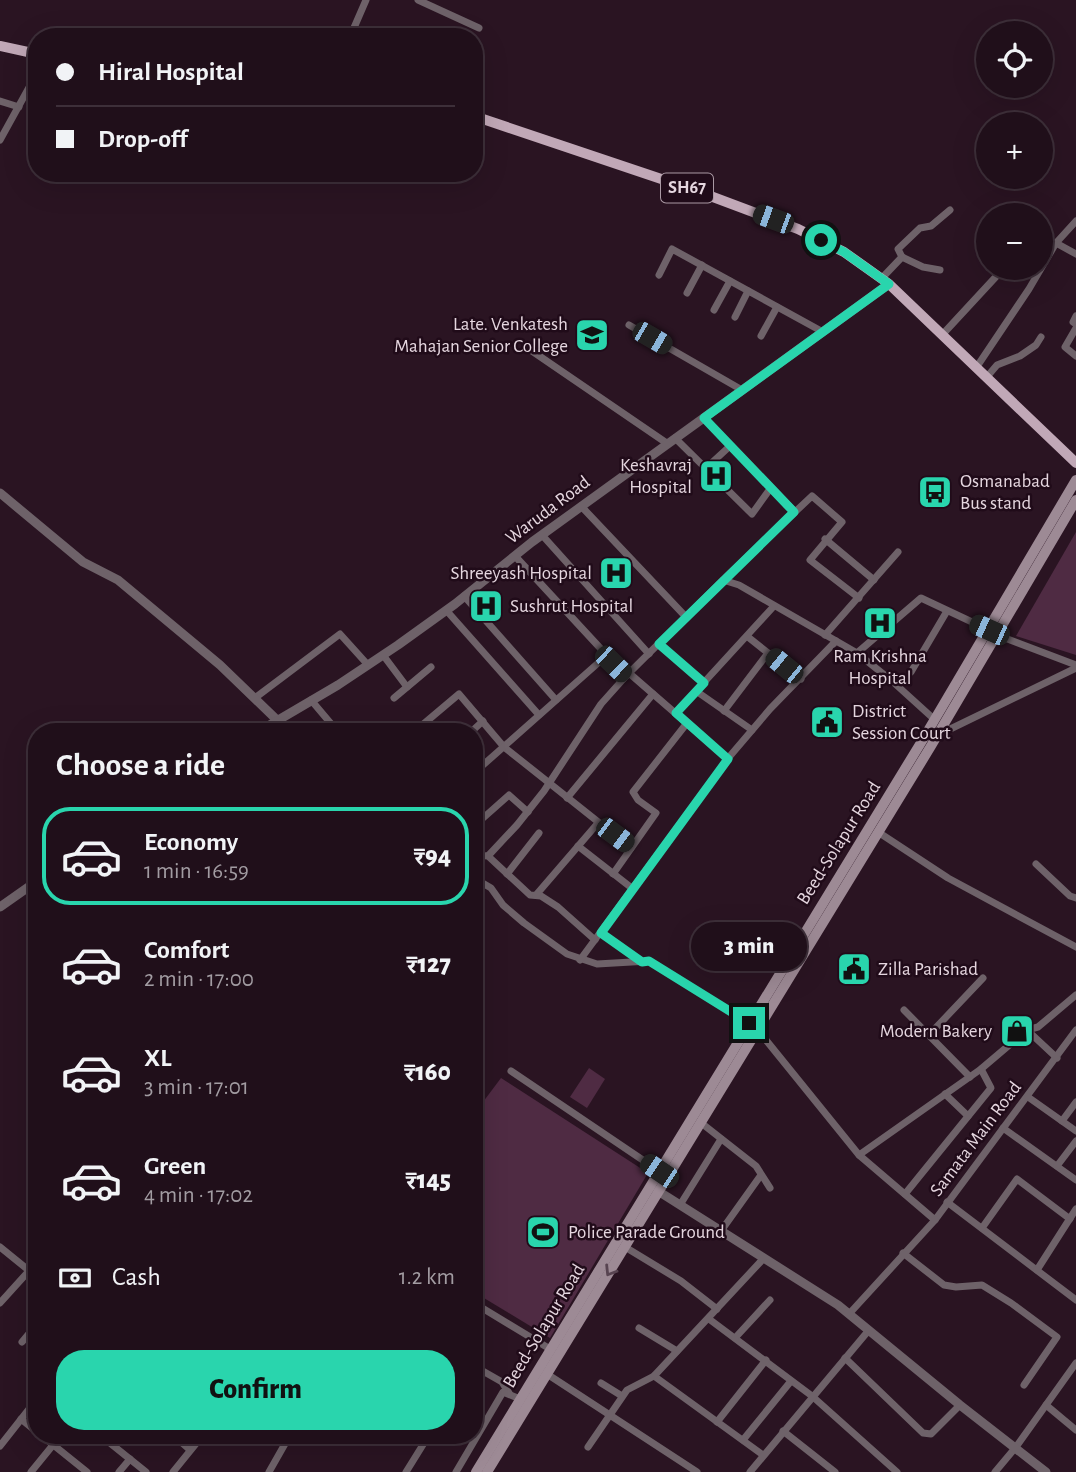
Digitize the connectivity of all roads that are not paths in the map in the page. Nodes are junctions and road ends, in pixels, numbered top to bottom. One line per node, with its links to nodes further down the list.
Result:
1 (366, 0): 5 (street)
2 (418, 0): 4 (street)
3 (441, 0): 4 (street)
4 (437, 9): 6 (street)
5 (354, 28)
6 (479, 28)
7 (0, 46): 8 (main road)
8 (28, 52)
9 (28, 90): 11 (street)
10 (0, 101): 11 (street)
11 (19, 107): 13 (street)
12 (483, 119): 25 (main road, SH67)
13 (0, 140)
14 (950, 210): 19 (street)
15 (1076, 221): 16 (street)
16 (1056, 243): 17 (street); 18 (street); 40 (street)
17 (1053, 244)
18 (1076, 254)
19 (902, 257): 21 (street); 25 (street)
20 (702, 265): 22 (street); 24 (street); 27 (street)
21 (940, 270)
22 (659, 275)
23 (993, 280): 36 (street)
24 (730, 281): 26 (street); 29 (street)
25 (885, 282): 34 (street, Waruda Road); 36 (main road, SH67)
26 (748, 291): 28 (street); 31 (street)
27 (687, 293)
28 (777, 307): 34 (street); 35 (street)
29 (714, 310)
30 (1076, 316): 33 (street)
31 (735, 317)
32 (629, 325): 42 (street)
33 (1076, 326): 39 (street)
34 (823, 332): 42 (street, Waruda Road)
35 (761, 335)
36 (942, 335): 40 (main road, SH67)
37 (1041, 337): 41 (street)
38 (529, 349): 44 (street)
39 (1076, 356)
40 (976, 368): 41 (main road, SH67)
41 (986, 378): 46 (main road, SH67)
42 (742, 390): 43 (street, Waruda Road)
43 (704, 418): 44 (street, Waruda Road); 45 (street)
44 (672, 441): 47 (street); 52 (street, Waruda Road)
45 (730, 446): 47 (street); 49 (street)
46 (1076, 463)
47 (705, 469): 49 (street)
48 (1076, 480): 66 (main road, Beed-Solapur Road)
49 (770, 489): 53 (street)
50 (0, 493): 86 (street)
51 (1076, 499): 66 (main road, Beed-Solapur Road)
52 (582, 506): 54 (street, Waruda Road); 65 (street)
53 (794, 512): 55 (street); 58 (street)
54 (542, 535): 57 (street, Waruda Road); 73 (street)
55 (825, 539): 59 (street); 61 (street)
56 (898, 552): 59 (street)
57 (515, 556): 60 (street, Waruda Road); 75 (street)
58 (723, 580): 62 (street); 65 (street)
59 (874, 580): 61 (street)
60 (464, 596): 63 (street, Waruda Road); 89 (street)
61 (859, 598): 67 (street)
62 (774, 606): 67 (street); 68 (street)
63 (446, 610): 74 (street, Waruda Road); 92 (street)
64 (947, 611): 66 (street); 72 (street); 79 (street)
65 (686, 617): 70 (street)
66 (993, 632): 77 (street); 94 (main road, Beed-Solapur Road); 101 (main road, Beed-Solapur Road)
67 (825, 635): 69 (street)
68 (748, 637): 71 (street); 82 (street)
69 (836, 641): 72 (street); 81 (street)
70 (659, 644): 73 (street); 82 (street)
71 (768, 653): 81 (street); 90 (street)
72 (857, 653): 94 (street)
73 (649, 654): 80 (street)
74 (383, 655): 76 (street, Waruda Road); 83 (street)
75 (606, 656): 80 (street); 89 (street)
76 (368, 665): 86 (street); 88 (street, Waruda Road)
77 (1076, 666): 101 (street)
78 (431, 667): 83 (street)
79 (911, 672)
80 (627, 674): 85 (street); 105 (street)
81 (801, 679): 100 (street)
82 (704, 683): 84 (street)
83 (407, 687): 87 (street)
84 (696, 691): 90 (street); 91 (street)
85 (653, 694): 91 (street); 106 (street)
86 (255, 698): 93 (street)
87 (394, 698)
88 (311, 700): 93 (street, Waruda Road); 97 (street)
89 (556, 700): 92 (street)
90 (724, 711): 100 (street)
91 (676, 713): 99 (street)
92 (539, 715): 102 (street)
93 (277, 720): 96 (street, Waruda Road)
94 (934, 720): 132 (main road, Beed-Solapur Road)
95 (483, 721): 98 (street); 102 (street)
96 (272, 723)
97 (330, 723)
98 (425, 723)
99 (687, 723): 103 (street); 113 (street)
100 (752, 730): 103 (street)
101 (937, 736): 110 (main road, Beed-Solapur Road)
102 (504, 747): 104 (street); 105 (street)
103 (728, 759): 121 (street)
104 (483, 765)
105 (549, 783): 106 (street); 107 (street)
106 (568, 799): 109 (street)
107 (528, 812): 108 (street); 115 (street)
108 (483, 817)
109 (598, 823): 112 (street); 113 (street)
110 (878, 832): 126 (street); 132 (main road, Beed-Solapur Road)
111 (539, 833): 117 (street)
112 (578, 846): 118 (street); 122 (street)
113 (631, 848): 118 (street)
114 (483, 856): 115 (street)
115 (488, 856): 117 (street, Samata Main Road)
116 (1037, 864): 123 (street)
117 (507, 874): 122 (street, Samata Main Road)
118 (614, 874): 121 (street)
119 (483, 883): 127 (street)
120 (28, 887): 124 (street)
121 (633, 889): 125 (street)
122 (536, 895): 125 (street, Samata Main Road)
123 (1076, 898)
124 (0, 907)
125 (598, 937): 127 (street); 128 (street, Samata Main Road)
126 (1076, 947)
127 (580, 960): 128 (street)
128 (642, 962): 132 (street, Samata Main Road)
129 (983, 978): 135 (street)
130 (1076, 995): 133 (street, Samata Main Road)
131 (904, 1010): 135 (street)
132 (753, 1026): 145 (main road, Beed-Solapur Road); 150 (street, Samata Main Road); 152 (main road, Beed-Solapur Road)
133 (1027, 1030): 136 (street); 137 (street, Samata Main Road)
134 (1076, 1030): 136 (street, Samata Main Road)
135 (929, 1035): 139 (street)
136 (1057, 1058): 141 (street, Samata Main Road)
137 (981, 1069): 139 (street, Samata Main Road); 143 (street)
138 (511, 1071): 152 (street)
139 (970, 1077): 140 (street, Samata Main Road)
140 (945, 1094): 143 (street); 150 (street, Samata Main Road)
141 (1028, 1097): 144 (street); 146 (street, Samata Main Road)
142 (1076, 1102): 144 (street)
143 (968, 1116): 157 (street)
144 (1062, 1121): 147 (street)
145 (700, 1122): 148 (street); 156 (main road, Beed-Solapur Road)
146 (1003, 1128): 151 (street); 158 (street, Samata Main Road)
147 (1076, 1131)
148 (721, 1139): 153 (street); 159 (street)
149 (1076, 1141): 151 (street)
150 (859, 1155): 157 (street, Samata Main Road)
151 (1057, 1166): 154 (street)
152 (659, 1171): 184 (main road, Beed-Solapur Road)
153 (761, 1175): 155 (street); 164 (street)
154 (1076, 1180)
155 (770, 1188)
156 (658, 1191): 159 (street); 166 (main road, Beed-Solapur Road)
157 (905, 1194): 162 (street, Samata Main Road)
158 (947, 1202): 162 (street, Samata Main Road); 163 (street)
159 (681, 1205): 164 (street)
160 (1076, 1209): 161 (street)
161 (1070, 1219): 163 (street); 170 (street)
162 (935, 1220): 167 (street)
163 (982, 1228): 170 (street)
164 (721, 1231): 168 (street)
165 (0, 1247): 169 (street)
166 (625, 1247): 176 (street); 190 (main road, Beed-Solapur Road, one-way to 190)
167 (903, 1253): 177 (street); 194 (street)
168 (764, 1258): 176 (street); 177 (street)
169 (28, 1270)
170 (1037, 1270): 173 (street)
171 (28, 1272): 174 (street)
172 (770, 1300): 182 (street)
173 (1076, 1300)
174 (0, 1303)
175 (483, 1308): 184 (street)
176 (717, 1309): 178 (street)
177 (849, 1314): 180 (street)
178 (709, 1319): 182 (street); 185 (street)
179 (639, 1328): 185 (street)
180 (869, 1330): 186 (street); 199 (street)
181 (28, 1335): 183 (street)
182 (735, 1338): 187 (street)
183 (22, 1342)
184 (550, 1349): 198 (main road, Beed-Solapur Road)
185 (677, 1352): 191 (street)
186 (845, 1358): 197 (street); 199 (street)
187 (766, 1360): 192 (street); 204 (street)
188 (1076, 1363): 200 (street)
189 (483, 1371): 195 (street)
190 (547, 1374): 202 (street); 232 (main road, Beed-Solapur Road)
191 (654, 1376): 196 (street); 204 (street)
192 (791, 1381): 197 (street); 209 (street)
193 (601, 1383): 196 (street)
194 (1024, 1385)
195 (509, 1393): 198 (street); 206 (street)
196 (622, 1396): 202 (street)
197 (812, 1396): 208 (street); 236 (street)
198 (520, 1399): 231 (main road, Beed-Solapur Road)
199 (960, 1405): 219 (street)
200 (1046, 1405): 207 (street); 219 (street)
201 (28, 1410): 203 (street)
202 (610, 1415): 218 (street); 233 (street)
203 (21, 1419): 205 (street); 217 (street)
204 (717, 1422): 209 (street)
205 (28, 1425)
206 (483, 1426)
207 (1076, 1430)
208 (783, 1431): 221 (street); 235 (street)
209 (743, 1440): 221 (street)
210 (111, 1444): 222 (street)
211 (183, 1444): 220 (street)
212 (195, 1444): 220 (street)
213 (285, 1444): 228 (street)
214 (423, 1444): 229 (street)
215 (472, 1444): 230 (street)
216 (53, 1445): 223 (street); 224 (street)
217 (0, 1446)
218 (588, 1447)
219 (1016, 1447): 237 (street); 238 (street)
220 (190, 1450): 227 (street)
221 (763, 1455): 234 (street)
222 (130, 1459): 225 (street); 226 (street)
223 (32, 1472)
224 (87, 1472)
225 (119, 1472)
226 (146, 1472)
227 (173, 1472)
228 (268, 1472)
229 (406, 1472)
230 (456, 1472)
231 (476, 1472)
232 (487, 1472)
233 (697, 1472)
234 (750, 1472)
235 (835, 1472)
236 (897, 1472)
237 (995, 1472)
238 (1046, 1472)

